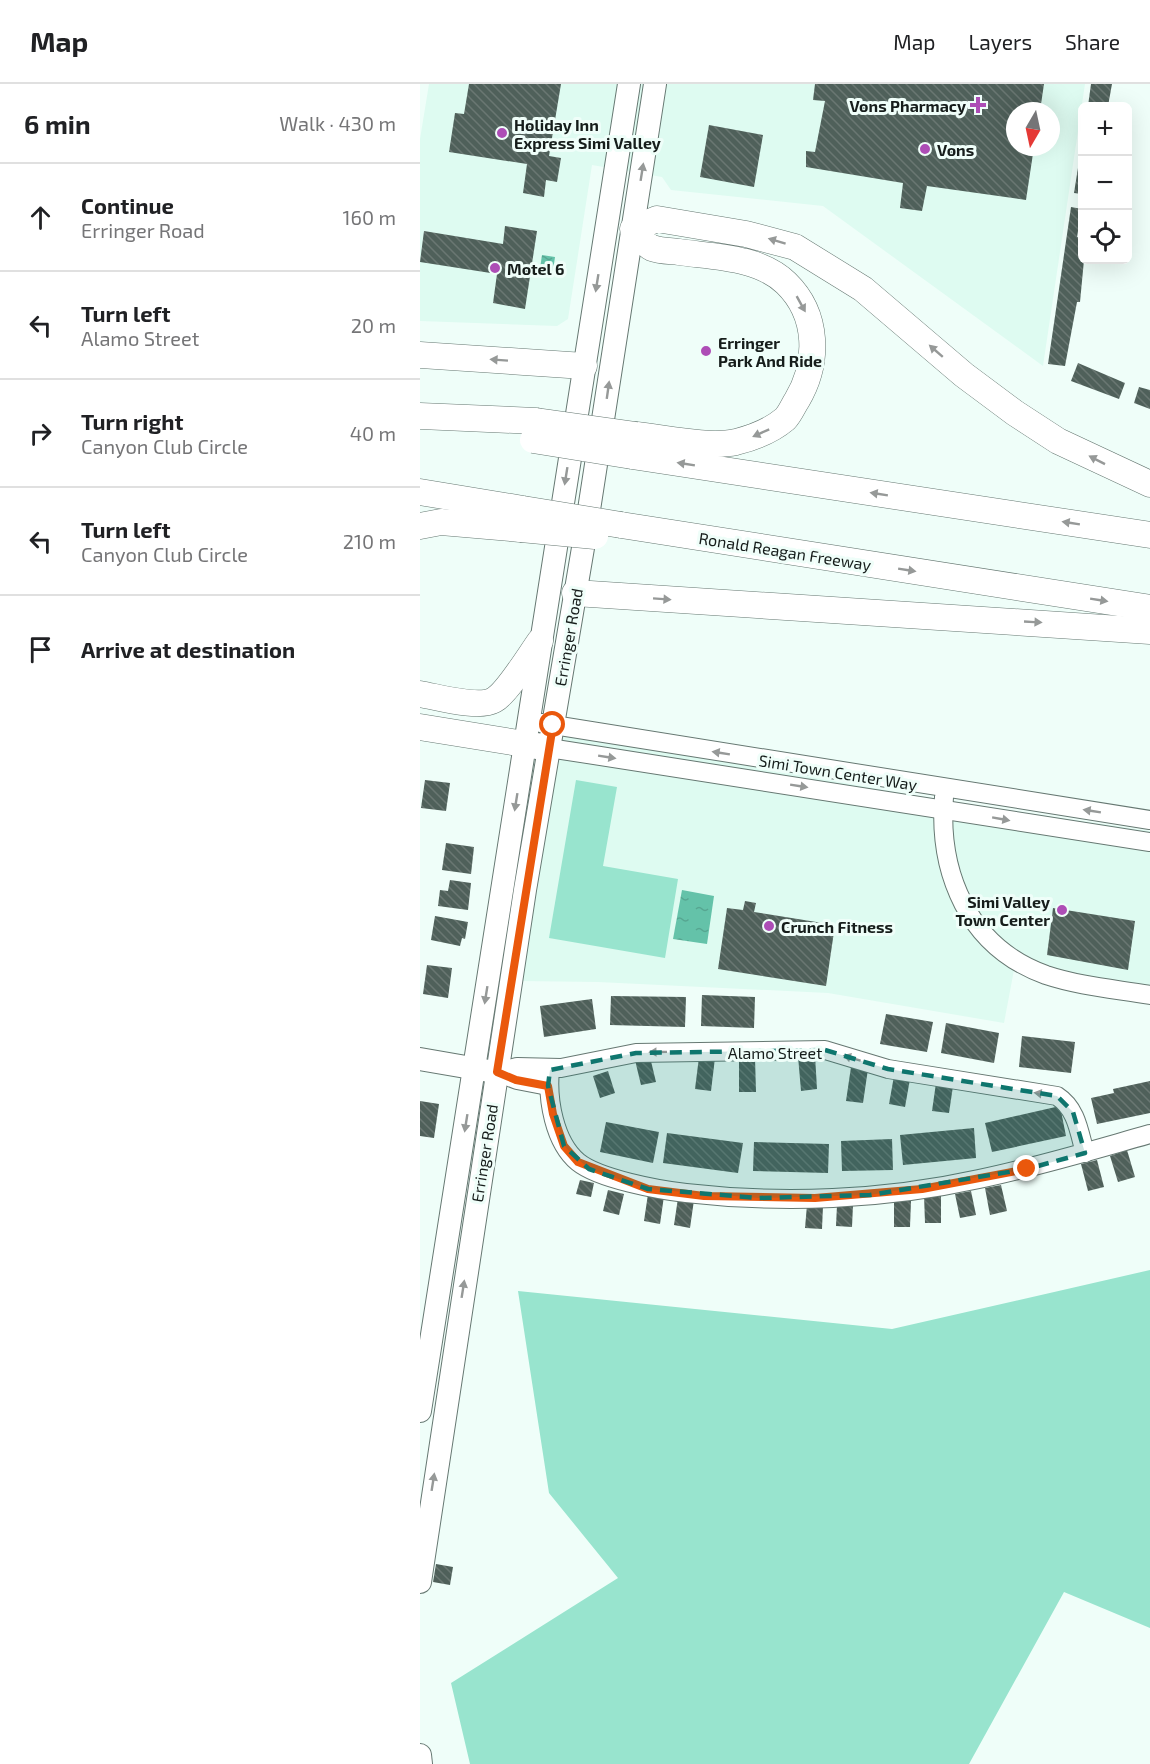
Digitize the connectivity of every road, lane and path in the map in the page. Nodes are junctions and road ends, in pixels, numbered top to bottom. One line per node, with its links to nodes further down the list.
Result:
1 (629, 84): 5 (main road, Erringer Road, one-way to 5)
2 (655, 84): 3 (main road, Erringer Road, one-way to 2)
3 (633, 230): 7 (highway, one-way to 7); 8 (highway, one-way to 3); 13 (main road, Erringer Road, one-way to 3)
4 (420, 355): 5 (highway, one-way to 4)
5 (584, 366): 16 (main road, Erringer Road, one-way to 16)
6 (420, 418): 7 (highway, bridge)
7 (634, 445): 12 (highway, one-way to 7)
8 (1150, 484)
9 (420, 492): 10 (highway)
10 (522, 519): 11 (highway); 14 (highway, Ronald Reagan Freeway, one-way to 14, bridge)
11 (420, 526)
12 (1150, 536)
13 (575, 593): 15 (highway, one-way to 15); 19 (main road, Erringer Road)
14 (1150, 608)
15 (1150, 631)
16 (540, 641): 17 (highway); 19 (main road, Erringer Road)
17 (420, 694)
18 (420, 727): 19 (highway)
19 (538, 734): 20 (street, Simi Town Center Way, one-way to 19); 21 (street, Simi Town Center Way, one-way to 21); 26 (main road, Erringer Road)
20 (945, 789): 21 (street); 22 (street, Simi Town Center Way, one-way to 20)
21 (943, 808): 23 (street, Simi Town Center Way, one-way to 23); 24 (street)
22 (1150, 820)
23 (1150, 842)
24 (1150, 995)
25 (420, 1059): 26 (main road, Alamo Street)
26 (486, 1071): 27 (street, Alamo Street); 30 (main road, Erringer Road, one-way to 30); 31 (main road, Erringer Road, one-way to 26)
27 (549, 1078): 29 (street, Alamo Street, one-way to 27); 29 (street)
28 (1150, 1134): 29 (street)
29 (1085, 1153)
30 (422, 1382): 31 (street); 32 (main road, Erringer Road)
31 (448, 1385): 33 (main road, Erringer Road, one-way to 31)
32 (420, 1411)
33 (420, 1582)
34 (420, 1755): 35 (main road)
35 (421, 1764)

